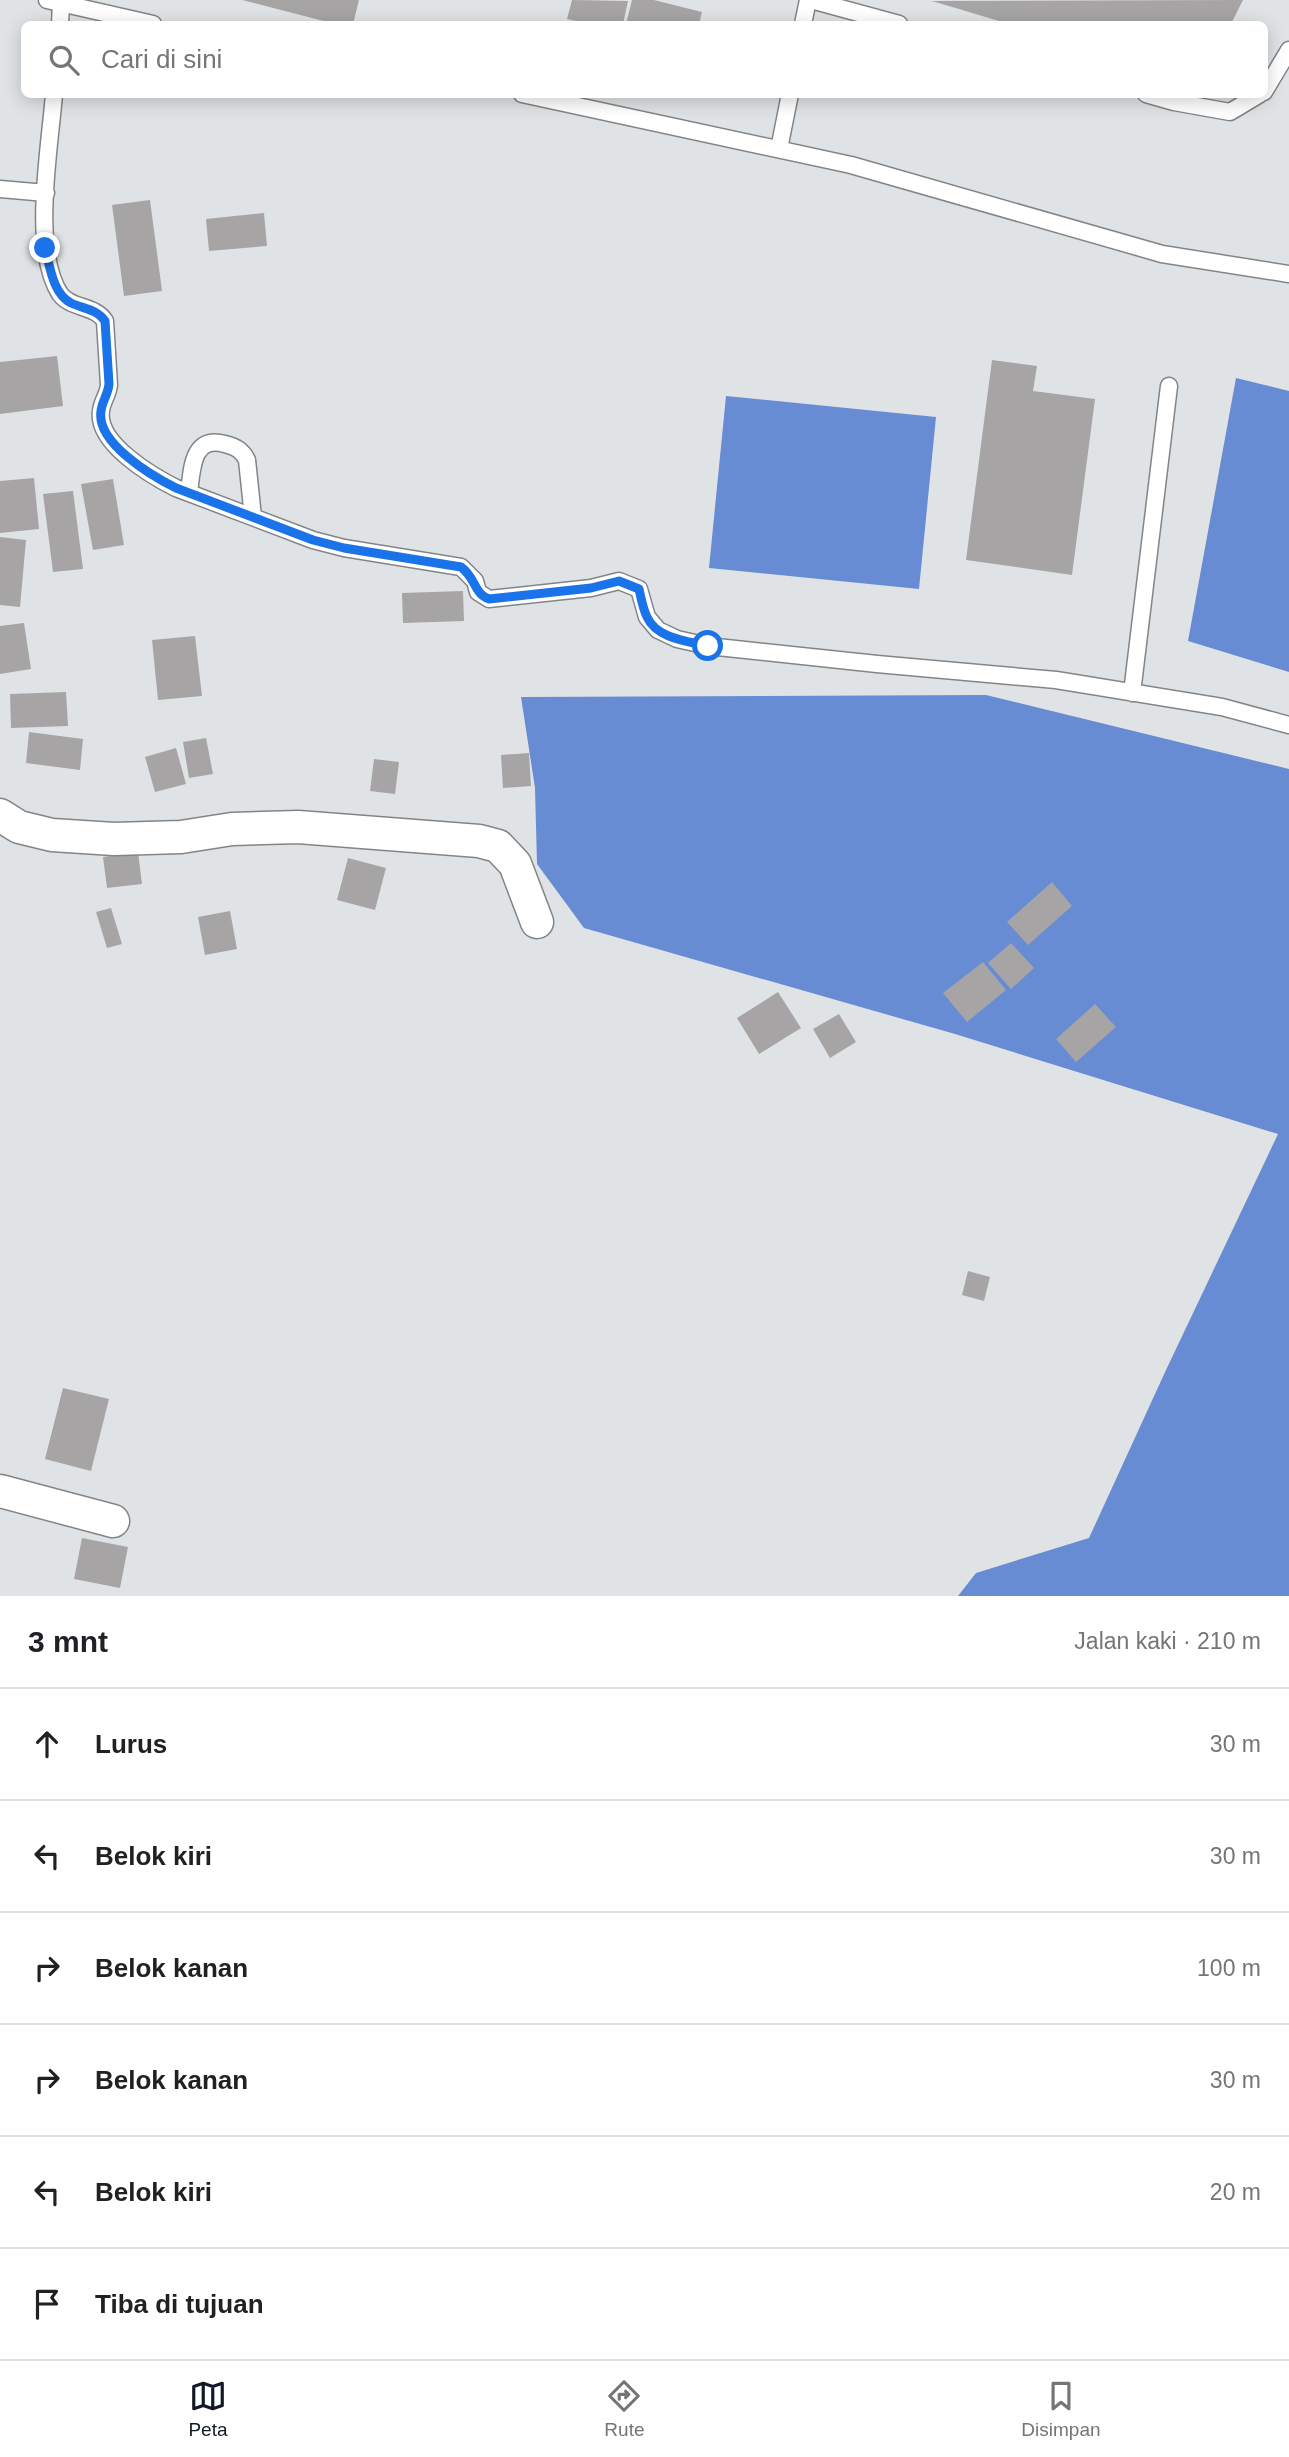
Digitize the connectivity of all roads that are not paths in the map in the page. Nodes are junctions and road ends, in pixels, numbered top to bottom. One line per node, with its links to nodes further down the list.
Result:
1 (810, 0): 5 (lane); 6 (lane)
2 (54, 2): 3 (lane); 4 (lane)
3 (59, 21)
4 (140, 21)
5 (804, 21)
6 (888, 21)
7 (1289, 50): 8 (lane)
8 (1268, 83)
9 (54, 98): 16 (lane)
10 (542, 98): 14 (lane)
11 (789, 98): 14 (lane)
12 (1160, 98): 13 (lane)
13 (1254, 98)
14 (779, 149): 17 (lane)
15 (0, 189): 16 (lane)
16 (46, 193): 19 (lane)
17 (1289, 274)
18 (1169, 386): 21 (lane)
19 (189, 493): 20 (lane); 20 (lane)
20 (253, 517): 21 (lane)
21 (1132, 693): 22 (lane)
22 (1289, 724)
23 (0, 815): 24 (street)
24 (537, 922)
25 (0, 1491): 26 (street)
26 (113, 1521)

